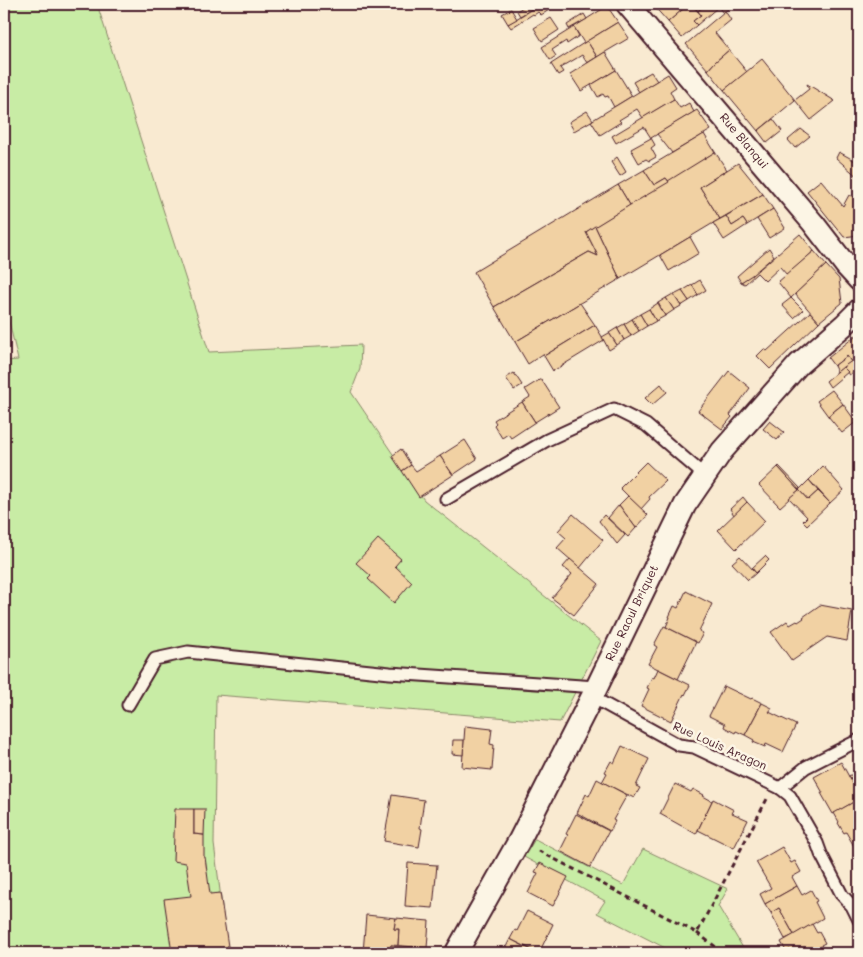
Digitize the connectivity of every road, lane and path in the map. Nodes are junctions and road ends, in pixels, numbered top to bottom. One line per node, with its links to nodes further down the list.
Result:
1 (627, 4): 2 (street, Rue Blanqui)
2 (859, 280)
3 (859, 310): 4 (street, Rue Raoul Briquet)
4 (706, 476): 5 (lane); 6 (street, Rue Raoul Briquet)
5 (446, 499)
6 (594, 692): 7 (lane); 9 (lane, Rue Louis Aragon); 10 (street, Rue Raoul Briquet)
7 (128, 705)
8 (859, 740): 9 (lane)
9 (777, 787): 11 (lane, Rue Louis Aragon); 12 (path)
10 (519, 841): 12 (path); 13 (street, Rue Raoul Briquet)
11 (859, 920)
12 (697, 932): 14 (path)
13 (456, 953)
14 (724, 953)

